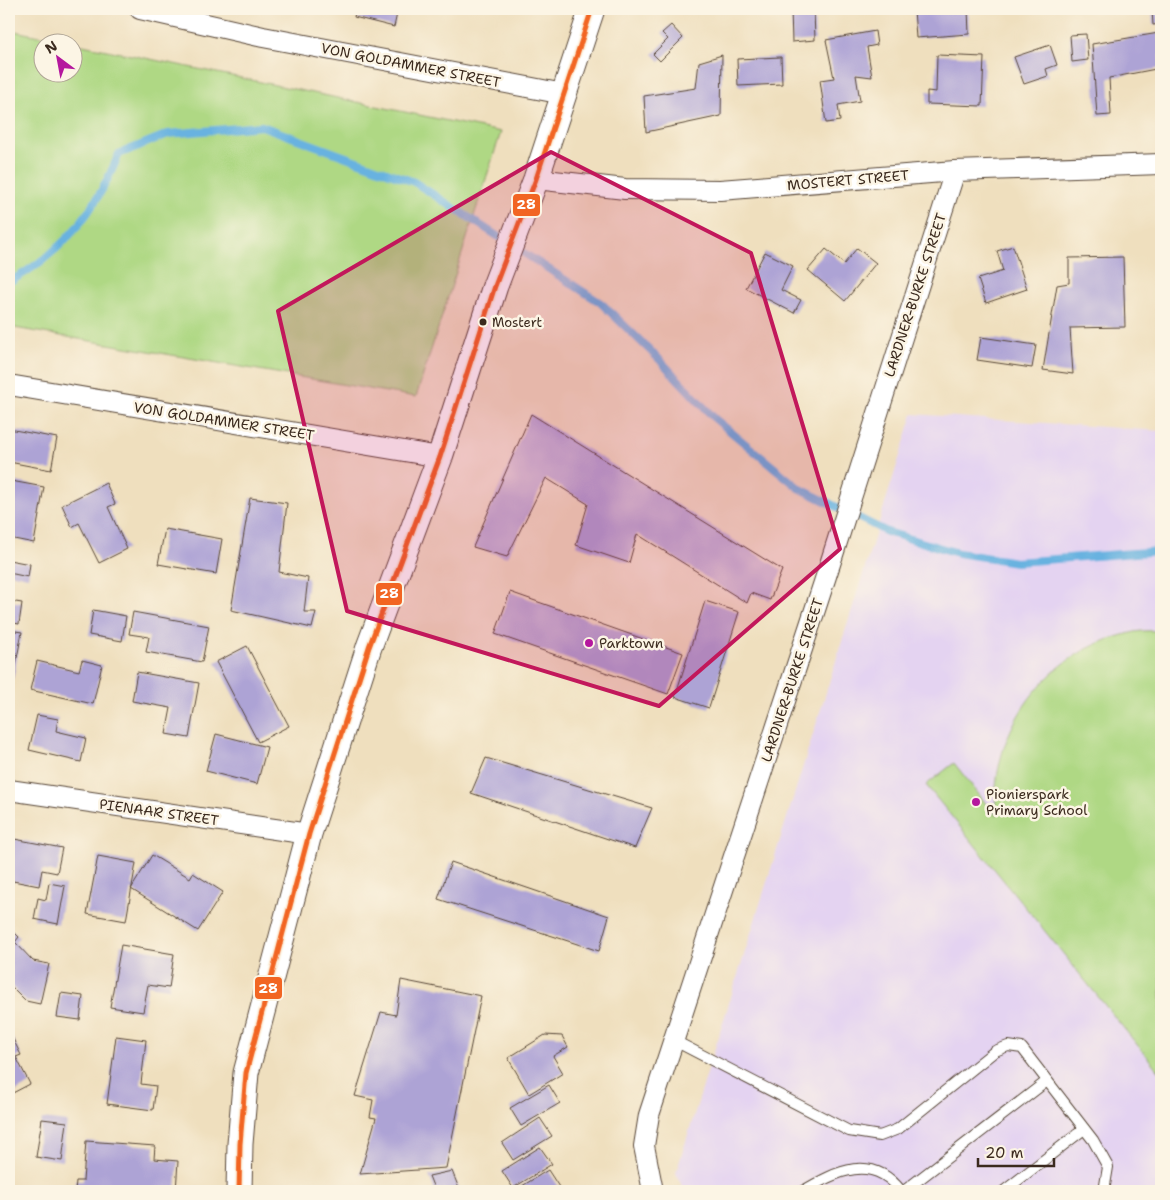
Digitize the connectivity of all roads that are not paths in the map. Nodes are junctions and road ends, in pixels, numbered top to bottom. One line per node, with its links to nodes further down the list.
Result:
1 (140, 9): 3 (street, VON GOLDAMMER STREET)
2 (592, 9): 3 (street)
3 (564, 94): 6 (street)
4 (1161, 164): 5 (street, MOSTERT STREET)
5 (955, 171): 6 (street, MOSTERT STREET); 11 (street, LARDNER-BURKE STREET)
6 (536, 179): 8 (street)
7 (9, 385): 8 (street, VON GOLDAMMER STREET)
8 (440, 457): 10 (street)
9 (9, 790): 10 (street, PIENAAR STREET)
10 (309, 834): 14 (street)
11 (673, 1040): 12 (lane); 15 (street, LARDNER-BURKE STREET)
12 (1047, 1082): 13 (lane); 17 (lane)
13 (1084, 1129): 18 (lane); 19 (lane)
14 (239, 1191)
15 (653, 1191)
16 (803, 1191): 17 (lane)
17 (903, 1191)
18 (1004, 1191)
19 (1104, 1191)

